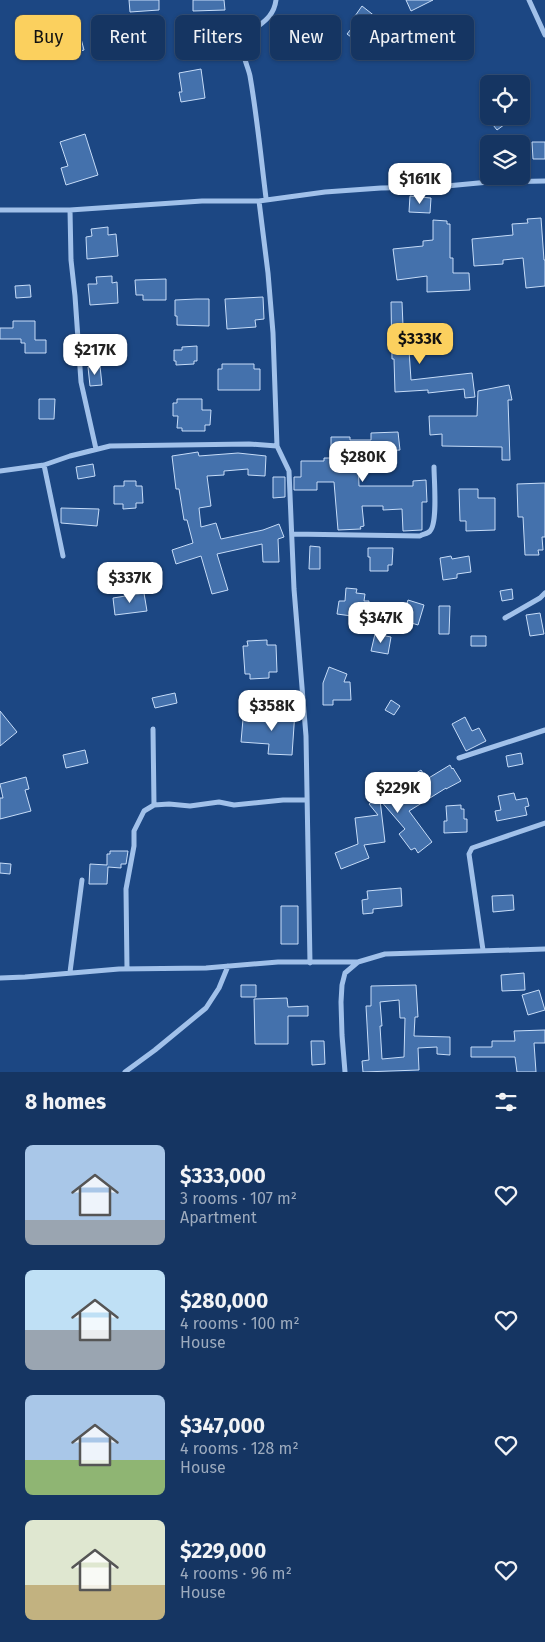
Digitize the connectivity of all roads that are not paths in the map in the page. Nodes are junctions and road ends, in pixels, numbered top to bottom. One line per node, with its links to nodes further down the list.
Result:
1 (276, 0): 5 (street)
2 (529, 0): 3 (street)
3 (545, 35)
4 (545, 182): 5 (street)
5 (266, 198): 6 (street)
6 (259, 200): 8 (street); 9 (street)
7 (0, 210): 8 (street)
8 (70, 210): 10 (street)
9 (277, 446): 10 (street); 14 (street)
10 (96, 449): 11 (street)
11 (44, 465): 13 (street); 15 (street)
12 (434, 467): 14 (street)
13 (0, 471)
14 (292, 534): 21 (street)
15 (63, 556)
16 (545, 593): 17 (street)
17 (505, 618)
18 (153, 730): 22 (street)
19 (545, 730): 20 (street)
20 (458, 758)
21 (307, 800): 22 (street); 28 (street)
22 (154, 805): 30 (street)
23 (545, 823): 26 (street)
24 (82, 880): 31 (street)
25 (545, 949): 26 (street)
26 (483, 950): 27 (street)
27 (358, 962): 28 (street); 34 (street)
28 (310, 963): 29 (street)
29 (228, 966): 30 (street); 33 (street)
30 (127, 969): 31 (street)
31 (70, 972): 32 (street)
32 (0, 978)
33 (125, 1072)
34 (344, 1072)

